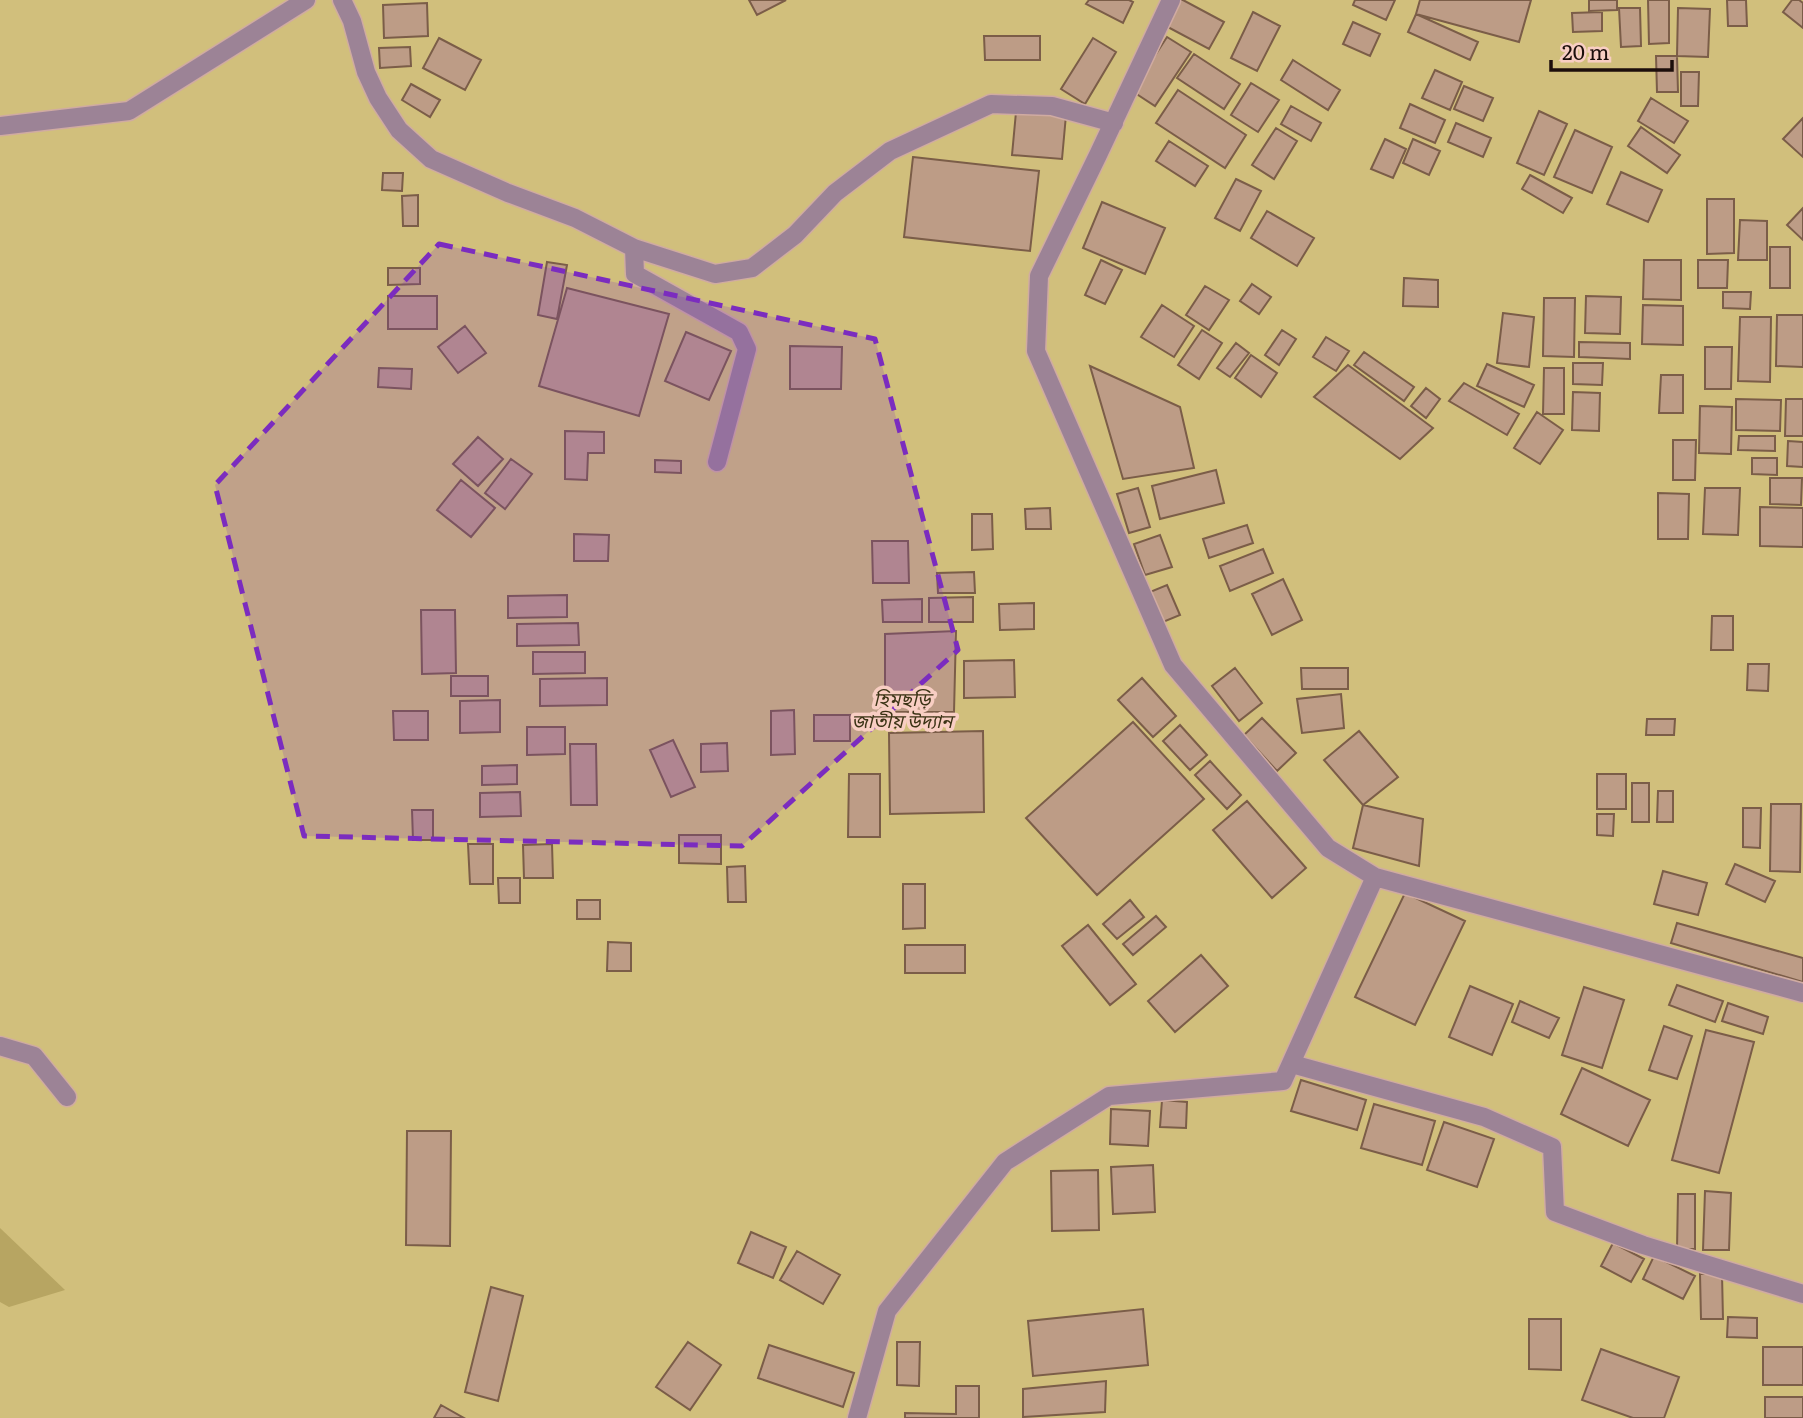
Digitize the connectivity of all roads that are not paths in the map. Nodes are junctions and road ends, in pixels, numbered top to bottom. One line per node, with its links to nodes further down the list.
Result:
1 (306, 0): 5 (street)
2 (342, 0): 6 (street)
3 (1171, 0): 4 (street)
4 (1114, 122): 6 (street); 8 (street)
5 (0, 126)
6 (634, 248): 7 (street)
7 (717, 462)
8 (1374, 877): 9 (street); 11 (street)
9 (1803, 993)
10 (0, 1046): 12 (street)
11 (1292, 1064): 13 (street); 14 (street)
12 (67, 1097)
13 (1803, 1289)
14 (857, 1418)

